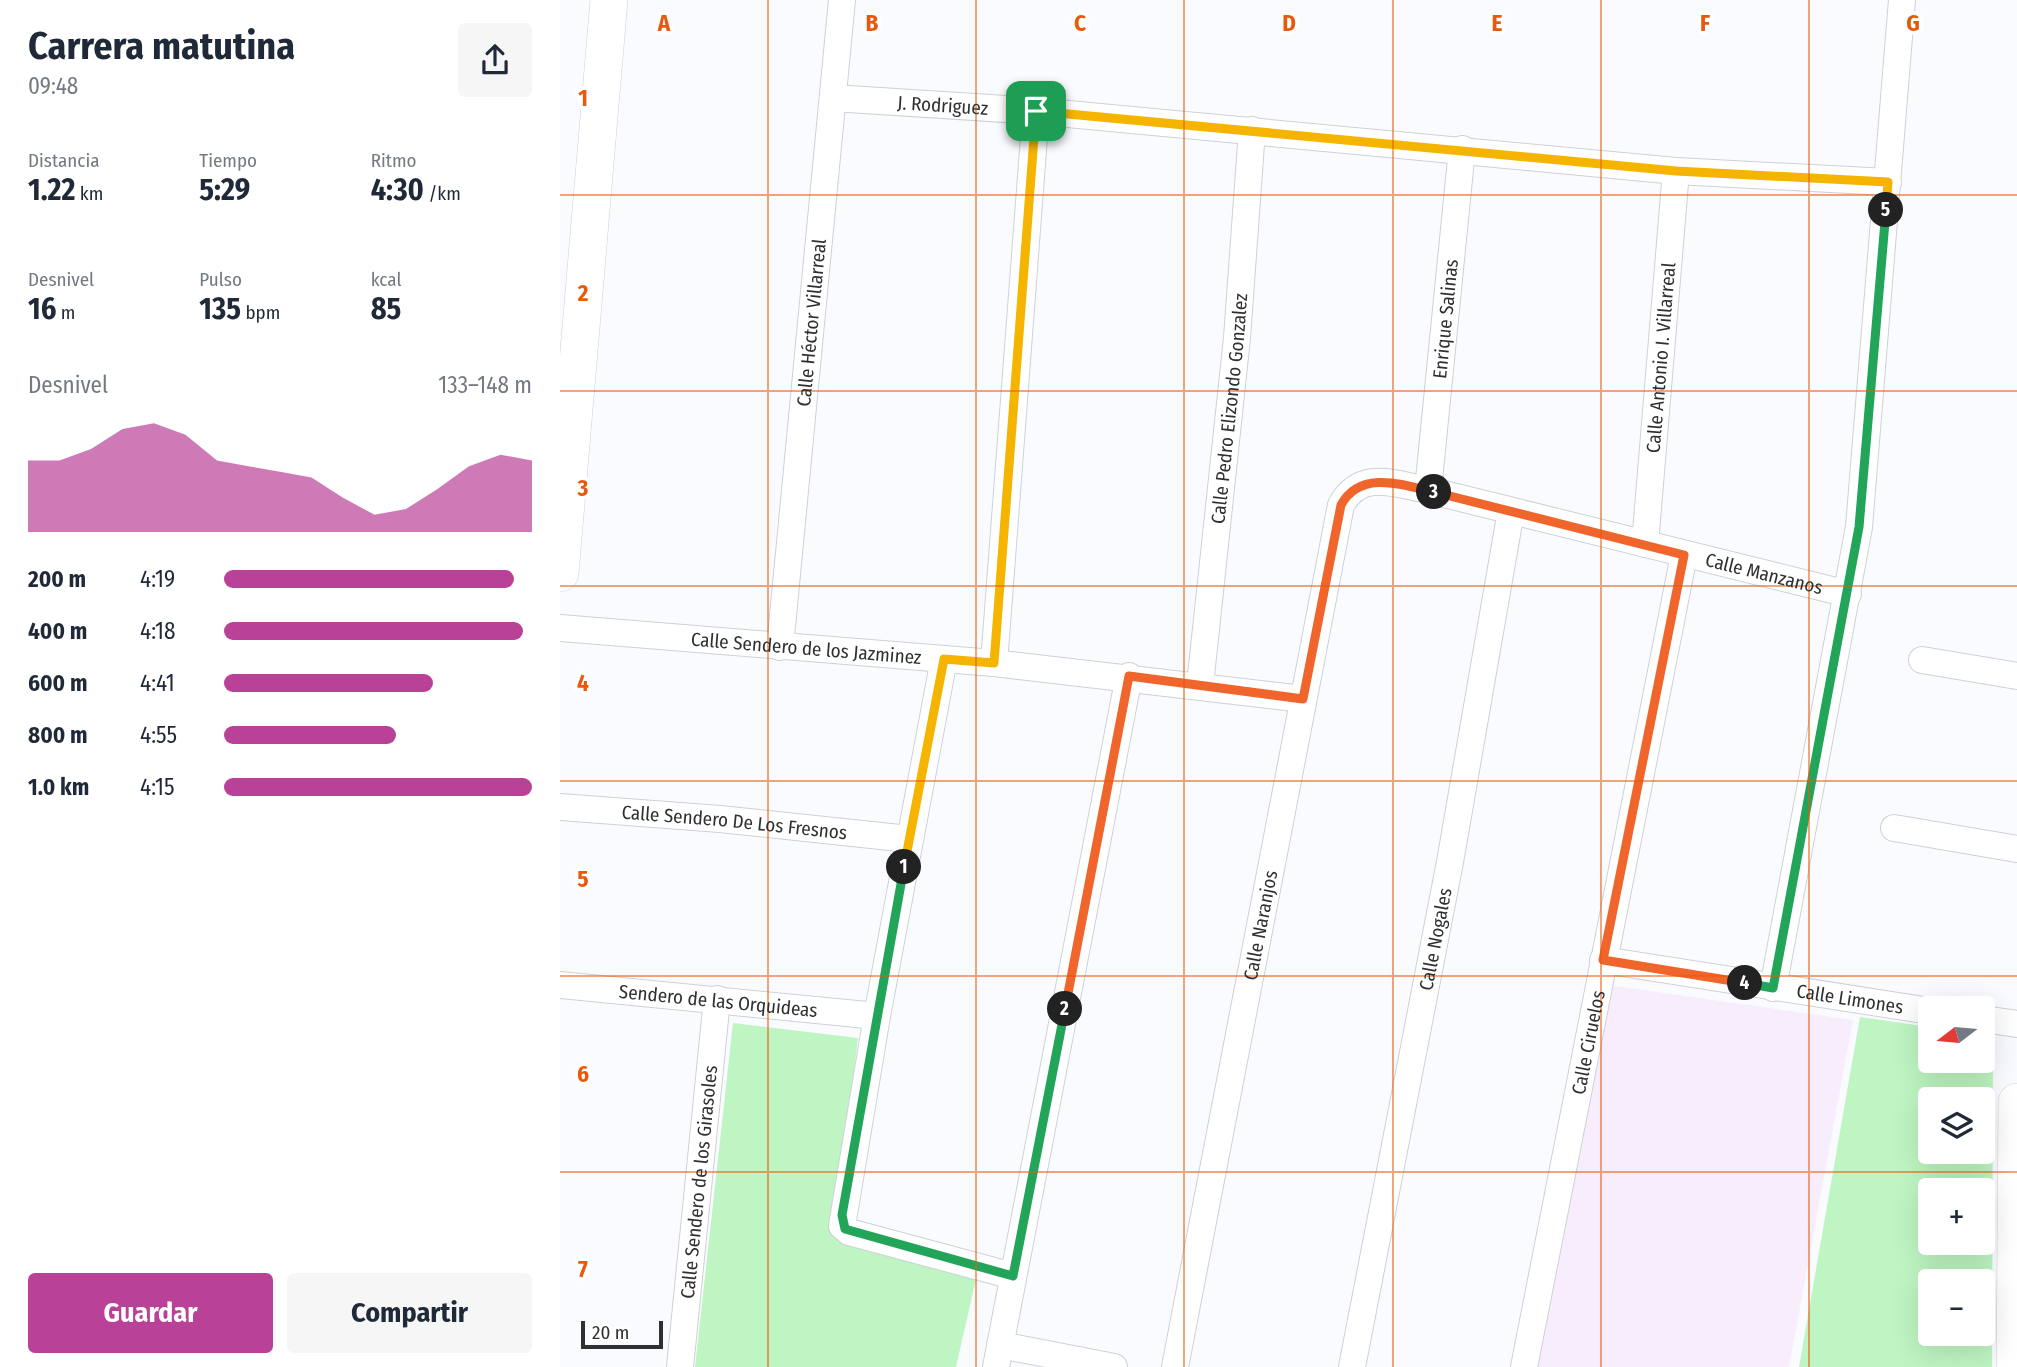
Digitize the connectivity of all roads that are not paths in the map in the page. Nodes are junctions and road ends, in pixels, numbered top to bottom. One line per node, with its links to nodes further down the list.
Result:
1 (609, 0): 15 (street)
2 (842, 0): 4 (street, Calle Héctor Villarreal)
3 (1902, 0): 9 (street)
4 (833, 98): 5 (street, J. Rodriguez); 18 (street, Calle Héctor Villarreal)
5 (1036, 111): 6 (street, J. Rodriguez); 21 (street)
6 (1252, 130): 7 (street, J. Rodriguez); 24 (street, Calle Pedro Elizondo Gonzalez)
7 (1462, 149): 8 (street, J. Rodriguez); 11 (street, Enrique Salinas)
8 (1676, 171): 9 (street, J. Rodriguez); 13 (street, Calle Antonio I. Villarreal)
9 (1888, 182): 16 (street)
10 (1355, 487): 11 (street, Calle Manzanos); 25 (street, Calle Naranjos)
11 (1428, 490): 12 (street, Calle Manzanos)
12 (1511, 511): 13 (street, Calle Manzanos); 44 (street, Calle Nogales)
13 (1645, 544): 14 (street, Calle Manzanos)
14 (1684, 555): 16 (street, Calle Manzanos); 30 (street, Calle Ciruelos)
15 (560, 573)
16 (1848, 594): 32 (street)
17 (560, 628): 18 (street, Calle Sendero de los Jazminez)
18 (779, 647): 19 (street, Calle Sendero de los Jazminez)
19 (944, 659): 21 (street, Calle Sendero de los Jazminez); 28 (street)
20 (1922, 660): 23 (street)
21 (994, 663): 22 (street, Calle Sendero de los Jazminez)
22 (1129, 676): 24 (street, Calle Sendero de los Jazminez); 39 (street)
23 (2017, 676)
24 (1200, 685): 25 (street, Calle Sendero de los Jazminez)
25 (1303, 699): 43 (street, Calle Naranjos)
26 (560, 807): 28 (street, Calle Sendero De Los Fresnos)
27 (1894, 828): 29 (street)
28 (909, 839): 35 (street)
29 (2017, 849)
30 (1603, 960): 32 (street, Calle Limones); 45 (street, Calle Ciruelos)
31 (560, 985): 33 (street, Sendero de las Orquideas)
32 (1773, 988): 34 (street, Calle Limones)
33 (717, 999): 35 (street, Sendero de las Orquideas); 41 (street, Calle Sendero de los Girasoles)
34 (1918, 1009)
35 (877, 1016): 39 (street)
36 (1995, 1021): 37 (street)
37 (2017, 1024)
38 (2017, 1102): 46 (street)
39 (1013, 1276): 40 (street)
40 (998, 1356): 42 (street)
41 (680, 1367)
42 (1114, 1367)
43 (1174, 1367)
44 (1352, 1367)
45 (1524, 1367)
46 (2015, 1367)

